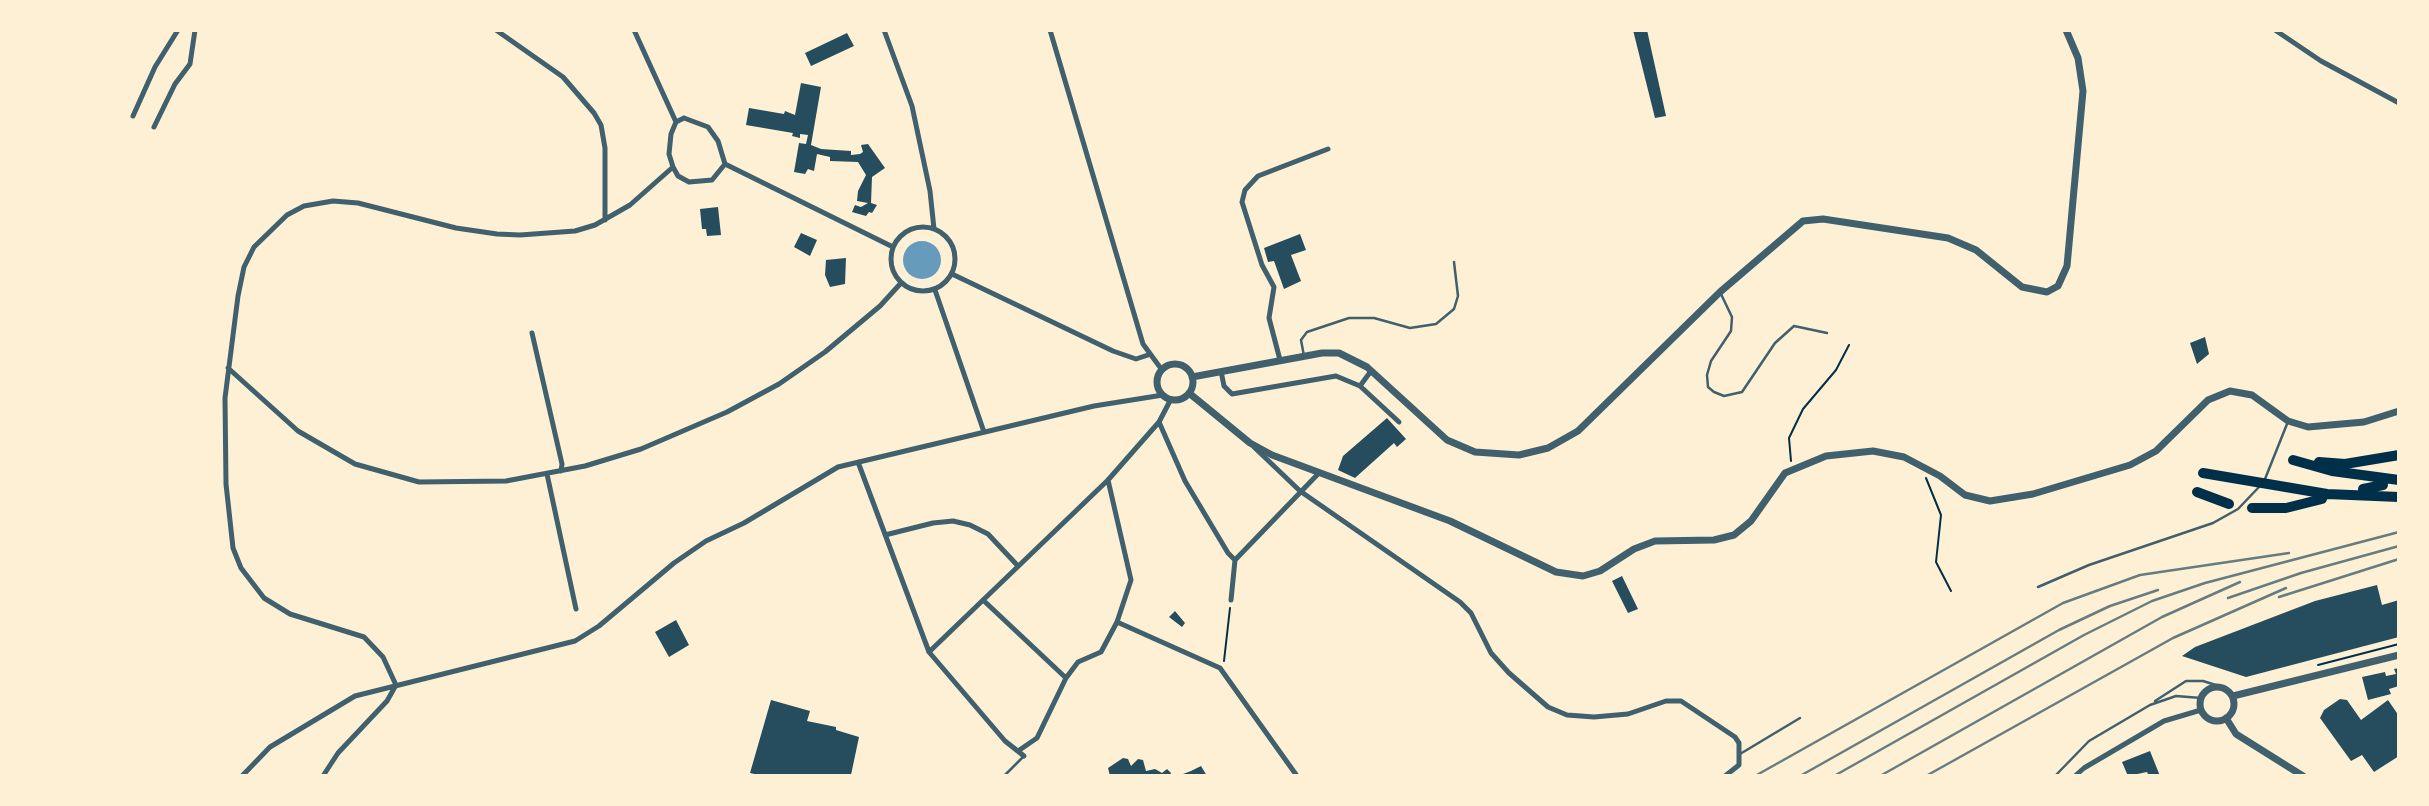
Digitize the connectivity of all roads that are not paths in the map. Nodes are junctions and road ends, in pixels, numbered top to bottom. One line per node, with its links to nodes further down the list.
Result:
1 (178, 30): 10 (street)
2 (195, 30): 12 (street)
3 (496, 30): 16 (street)
4 (634, 30): 11 (street)
5 (884, 30): 17 (street)
6 (1050, 30): 26 (street)
7 (2066, 30): 23 (street)
8 (2274, 30): 9 (street)
9 (2399, 103)
10 (133, 116)
11 (676, 122): 14 (street); 15 (street)
12 (154, 127)
13 (1328, 149): 28 (street)
14 (725, 164): 15 (street); 18 (street)
15 (673, 167): 16 (street)
16 (605, 219): 29 (street)
17 (934, 229): 18 (street); 20 (street)
18 (893, 247): 21 (street)
19 (1454, 262): 27 (lane)
20 (952, 274): 22 (street); 26 (street)
21 (901, 283): 22 (street); 46 (street)
22 (935, 290): 42 (street)
23 (1720, 292): 24 (lane); 32 (street)
24 (1827, 332)
25 (532, 333): 46 (street)
26 (1148, 355): 30 (street)
27 (1304, 356): 28 (street); 32 (street)
28 (1280, 360): 31 (street)
29 (228, 368): 48 (street); 71 (street)
30 (1162, 370): 33 (street); 36 (street)
31 (1221, 371): 33 (street); 34 (street)
32 (1371, 372): 34 (street)
33 (1192, 377): 35 (street)
34 (1360, 386): 41 (street)
35 (1189, 393): 37 (street); 43 (street)
36 (1163, 395): 37 (street); 42 (street)
37 (1171, 399): 40 (street)
38 (2399, 411): 39 (street)
39 (2288, 421): 49 (street); 63 (lane)
40 (1159, 422): 50 (street); 61 (street)
41 (1399, 422)
42 (984, 432): 45 (street)
43 (1250, 443): 49 (street); 54 (street)
44 (2399, 456): 51 (highway)
45 (858, 462): 60 (street); 71 (street)
46 (561, 471): 48 (street)
47 (2203, 473): 56 (highway)
48 (547, 474): 66 (street)
49 (1318, 474): 54 (street)
50 (1108, 480): 62 (street); 67 (street)
51 (2399, 480)
52 (2383, 485): 53 (highway)
53 (2363, 489)
54 (1300, 491): 61 (street); 80 (street)
55 (2197, 492): 58 (highway)
56 (2399, 497)
57 (2322, 499): 59 (highway)
58 (2229, 504)
59 (2252, 508)
60 (885, 535): 62 (street); 68 (street)
61 (1235, 559): 65 (street)
62 (1018, 566): 64 (street)
63 (2040, 586)
64 (983, 600): 68 (street); 70 (street)
65 (1231, 600)
66 (576, 609)
67 (1117, 622): 70 (street); 87 (street)
68 (929, 652): 79 (street)
69 (2399, 656): 73 (street)
70 (1066, 678): 79 (street)
71 (396, 685): 82 (street); 83 (street)
72 (2218, 686): 73 (street); 74 (street); 75 (lane)
73 (2233, 696): 78 (street)
74 (2201, 698): 75 (lane); 76 (street)
75 (2150, 705): 89 (lane)
76 (2201, 710): 78 (street); 90 (street)
77 (1800, 718): 80 (lane)
78 (2226, 718): 91 (street)
79 (1018, 751): 81 (street)
80 (1740, 754): 88 (street)
81 (1024, 756): 86 (lane)
82 (326, 769): 84 (street); 85 (street)
83 (243, 776)
84 (323, 776)
85 (329, 776)
86 (1004, 776)
87 (1297, 776)
88 (1725, 776)
89 (2055, 776)
90 (2075, 776)
91 (2303, 776)

